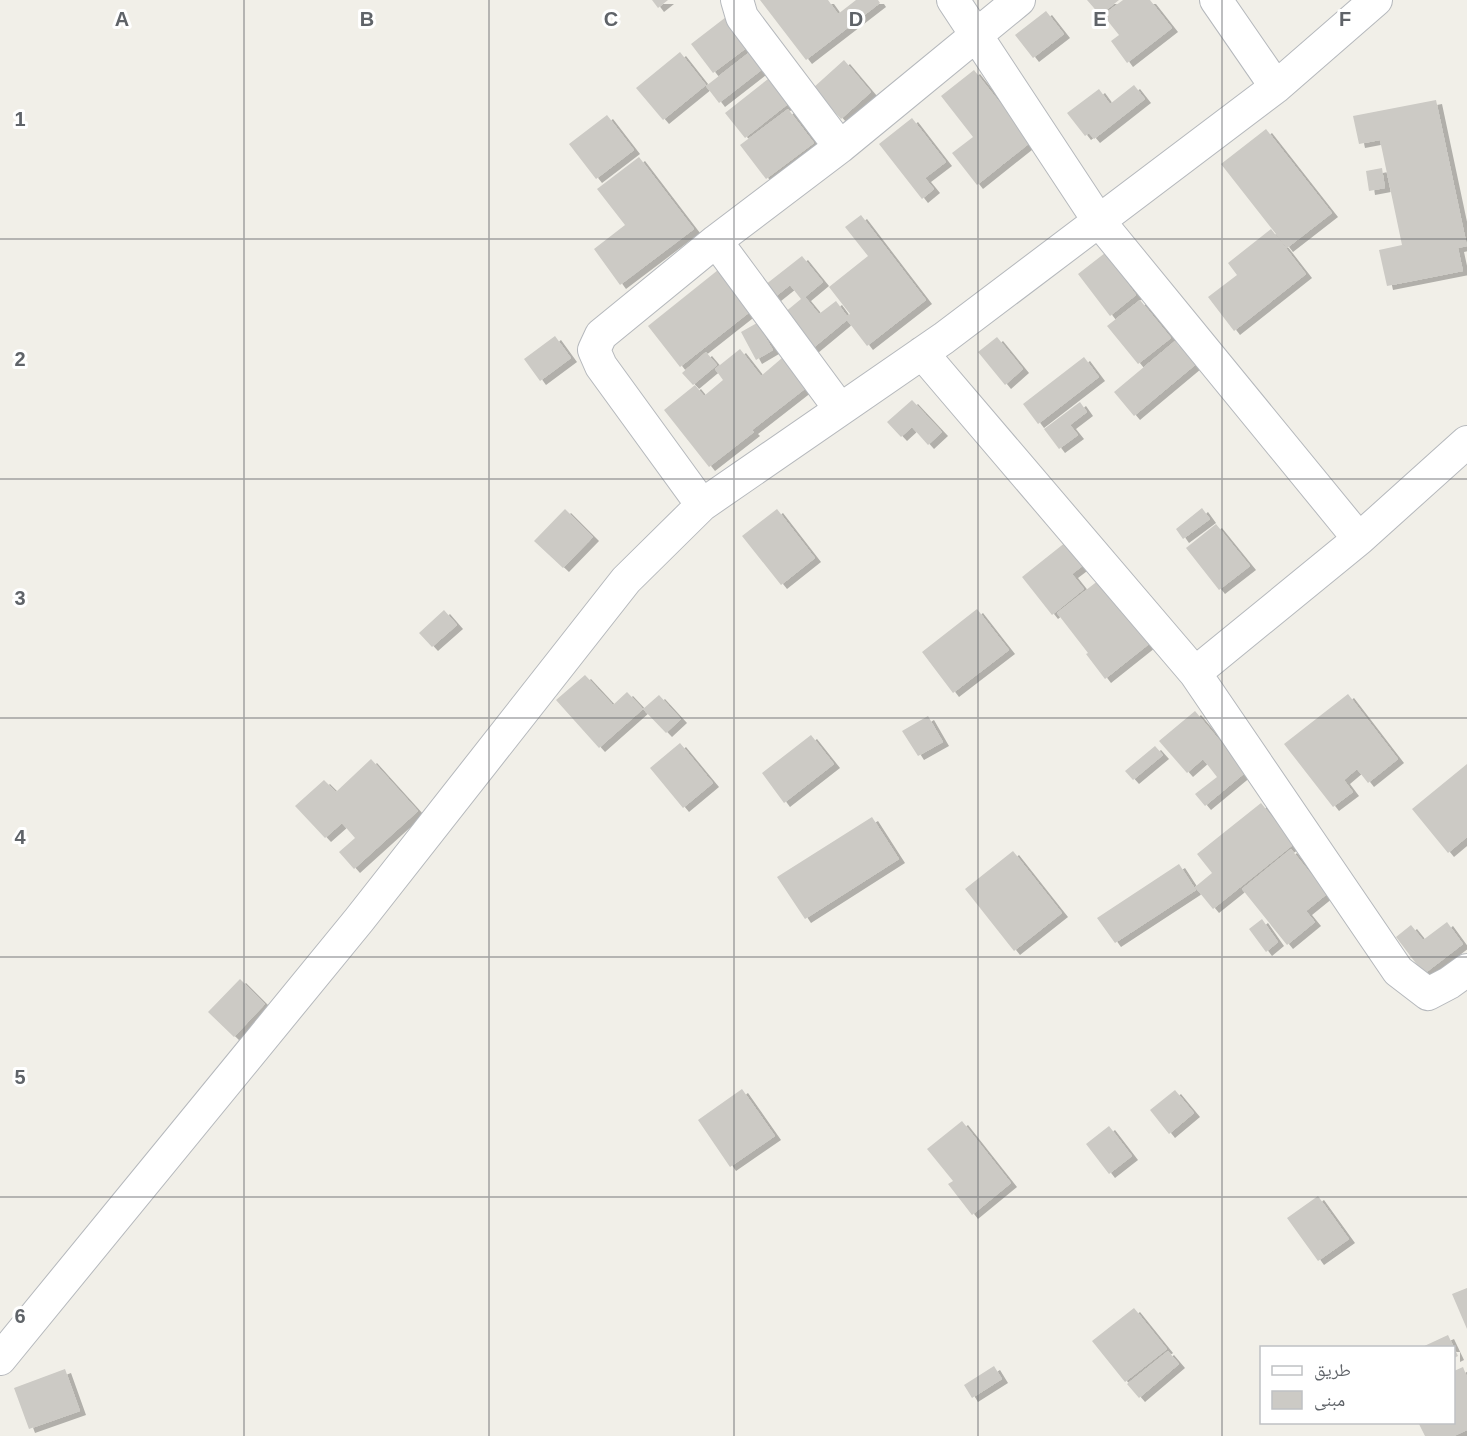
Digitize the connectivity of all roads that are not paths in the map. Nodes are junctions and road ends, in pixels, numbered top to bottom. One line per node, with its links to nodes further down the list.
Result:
1 (737, 0): 8 (street)
2 (953, 0): 6 (street)
3 (1019, 0): 6 (street)
4 (1216, 0): 7 (street)
5 (1376, 0): 7 (street)
6 (976, 34): 8 (street); 9 (street)
7 (1276, 87): 9 (street)
8 (840, 147): 10 (street)
9 (1098, 220): 11 (street); 15 (street)
10 (716, 240): 12 (street); 14 (street)
11 (922, 353): 12 (street); 16 (street)
12 (840, 410): 14 (street)
13 (1467, 442): 15 (street)
14 (702, 505): 18 (street)
15 (1359, 539): 16 (street)
16 (1195, 673): 17 (street)
17 (1467, 970)
18 (0, 1359)

